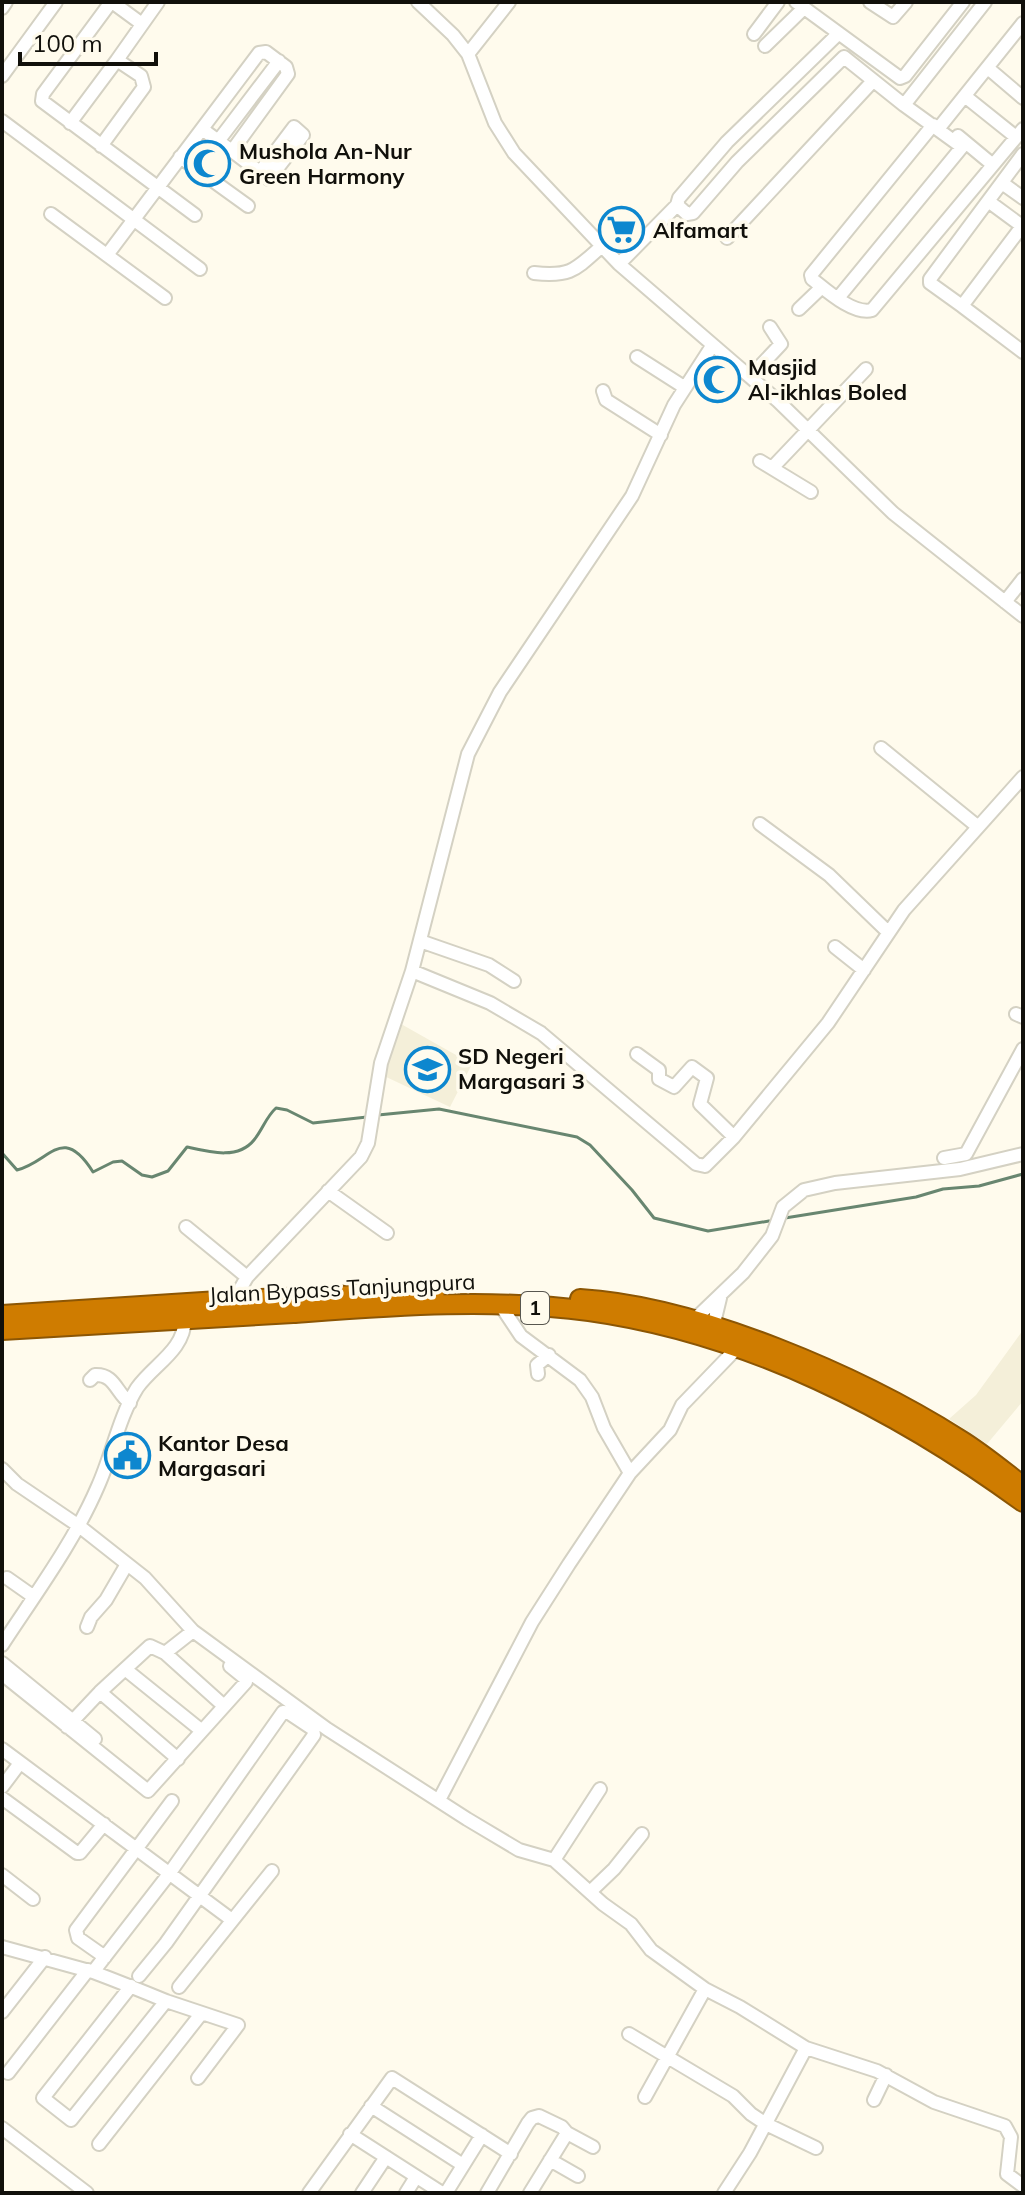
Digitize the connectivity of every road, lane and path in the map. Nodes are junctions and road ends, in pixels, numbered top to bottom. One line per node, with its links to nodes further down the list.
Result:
1 (6, 2): 13 (street)
2 (56, 2): 25 (street)
3 (112, 2): 15 (street); 31 (street)
4 (158, 2): 15 (street)
5 (418, 2): 20 (street)
6 (509, 2): 20 (street)
7 (778, 2): 16 (street)
8 (870, 2): 9 (street)
9 (906, 2)
10 (963, 2): 19 (street)
11 (985, 2): 29 (street)
12 (800, 5): 17 (street); 18 (street)
13 (2, 8)
14 (1023, 23): 24 (street)
15 (142, 24): 22 (street)
16 (754, 34)
17 (838, 34): 19 (street); 47 (street)
18 (765, 46)
19 (854, 46): 21 (street)
20 (468, 54): 54 (street)
21 (844, 57): 26 (street); 47 (street)
22 (117, 60): 31 (street); 37 (street)
23 (279, 61): 33 (street); 35 (street); 38 (street)
24 (989, 69): 27 (street); 28 (street)
25 (2, 76)
26 (872, 82): 29 (street); 53 (street)
27 (966, 97): 32 (street); 34 (street)
28 (1023, 98)
29 (904, 105): 32 (street)
30 (2, 121): 51 (street)
31 (70, 123): 37 (street)
32 (938, 126): 36 (street); 59 (street)
33 (202, 129): 35 (street); 40 (street)
34 (1019, 133): 41 (street)
35 (219, 140): 38 (street)
36 (964, 145): 41 (street); 61 (street)
37 (101, 146): 44 (street)
38 (232, 151): 42 (street)
39 (1023, 154): 43 (street)
40 (180, 157): 44 (street); 48 (street)
41 (993, 165): 61 (street)
42 (260, 172)
43 (1002, 183): 45 (street); 46 (street)
44 (158, 187): 50 (street); 51 (street)
45 (1023, 198)
46 (988, 201): 52 (street); 62 (street)
47 (677, 205): 56 (street)
48 (248, 206)
49 (51, 214): 55 (street)
50 (195, 215)
51 (134, 219): 55 (street); 57 (street)
52 (1023, 225): 62 (street)
53 (727, 238)
54 (602, 246): 56 (street); 58 (street)
55 (107, 255): 60 (street)
56 (619, 264): 65 (street)
57 (200, 269)
58 (534, 273)
59 (822, 287): 61 (street); 63 (street)
60 (165, 298)
61 (838, 298)
62 (962, 306): 66 (street)
63 (799, 309)
64 (770, 327): 69 (street)
65 (712, 346): 69 (street); 70 (street)
66 (1023, 352)
67 (637, 357): 70 (street)
68 (866, 369): 72 (street)
69 (750, 377): 72 (street)
70 (684, 387): 73 (street)
71 (603, 391): 73 (street)
72 (807, 430): 74 (street); 77 (street)
73 (661, 435): 83 (street)
74 (811, 492)
75 (1023, 579): 77 (street)
76 (1023, 596): 77 (street)
77 (1014, 609)
78 (881, 748): 81 (street)
79 (1023, 777): 81 (street)
80 (760, 824): 82 (street)
81 (977, 826): 82 (street)
82 (888, 932): 85 (street)
83 (420, 941): 86 (street); 87 (street)
84 (835, 947): 85 (street)
85 (864, 970): 90 (street)
86 (412, 971): 90 (street); 93 (street)
87 (514, 981)
88 (1023, 1049): 92 (street)
89 (637, 1054): 90 (street)
90 (734, 1137)
91 (1023, 1154): 97 (street)
92 (944, 1158)
93 (328, 1191): 95 (street); 96 (street)
94 (186, 1227): 96 (street)
95 (387, 1233)
96 (247, 1277): 98 (street)
97 (720, 1298): 102 (street); 103 (street)
98 (234, 1300): 100 (highway, Jalan Bypass Tanjungpura / 1); 102 (highway, Jalan Bypass Tanjungpura / 1)
99 (501, 1306): 101 (highway, Jalan Bypass Tanjungpura / 1); 105 (highway, Jalan Bypass Tanjungpura / 1); 106 (street)
100 (2, 1315)
101 (185, 1319): 104 (highway, Jalan Bypass Tanjungpura / 1); 109 (street)
102 (694, 1320): 103 (highway, Jalan Bypass Tanjungpura / 1)
103 (713, 1327): 112 (highway, Jalan Bypass Tanjungpura / 1)
104 (2, 1330)
105 (736, 1349): 111 (street); 113 (highway, Jalan Bypass Tanjungpura / 1)
106 (549, 1355): 107 (street); 111 (street)
107 (538, 1374)
108 (90, 1380): 109 (street)
109 (130, 1403): 114 (street)
110 (2, 1469): 114 (street)
111 (630, 1473): 137 (street)
112 (1023, 1486)
113 (1023, 1502)
114 (79, 1526): 115 (street); 117 (street)
115 (127, 1564): 119 (street); 121 (street)
116 (7, 1578): 117 (street)
117 (34, 1597): 120 (street)
118 (2, 1619): 120 (street)
119 (87, 1627)
120 (13, 1628): 122 (street)
121 (192, 1632): 123 (street); 128 (street); 137 (street)
122 (2, 1645)
123 (165, 1653): 125 (street); 128 (street)
124 (2, 1663): 129 (street)
125 (125, 1669): 127 (street); 130 (street)
126 (2, 1674): 129 (street)
127 (100, 1692): 129 (street); 132 (street)
128 (224, 1706): 130 (street)
129 (70, 1724): 132 (street)
130 (202, 1731): 132 (street)
131 (2, 1749): 133 (street)
132 (178, 1759)
133 (20, 1763): 134 (street); 139 (street)
134 (2, 1787)
135 (600, 1789): 142 (street)
136 (2, 1798): 139 (street)
137 (439, 1800): 142 (street)
138 (172, 1801): 141 (street)
139 (104, 1824): 141 (street)
140 (642, 1834): 146 (street)
141 (134, 1849): 144 (street); 152 (street)
142 (554, 1860): 146 (street)
143 (272, 1871): 149 (street)
144 (169, 1874): 147 (street); 147 (street); 152 (street)
145 (2, 1875): 148 (street)
146 (590, 1892): 156 (street)
147 (200, 1896): 149 (street); 154 (street)
148 (33, 1899)
149 (232, 1920): 155 (street)
150 (2, 1947): 151 (street)
151 (45, 1957): 153 (street); 158 (street)
152 (105, 1957): 153 (street)
153 (91, 1971): 154 (street); 162 (street)
154 (135, 1981): 157 (street); 157 (street)
155 (179, 1987)
156 (705, 1989): 161 (street); 163 (street)
157 (166, 2001): 159 (street)
158 (2, 2012)
159 (201, 2014): 165 (street); 174 (street)
160 (629, 2034): 163 (street)
161 (806, 2048): 164 (street); 169 (street)
162 (2, 2054)
163 (666, 2057): 166 (street); 169 (street)
164 (886, 2075): 167 (street); 183 (street)
165 (198, 2078)
166 (645, 2097)
167 (874, 2100)
168 (371, 2106): 172 (street); 173 (street); 180 (street)
169 (766, 2124): 176 (street); 191 (street)
170 (2, 2128): 184 (street)
171 (567, 2133): 175 (street); 177 (street); 179 (street)
172 (350, 2134): 178 (street); 185 (street)
173 (482, 2135): 177 (street); 180 (street)
174 (99, 2144)
175 (593, 2147)
176 (816, 2148)
177 (511, 2154): 189 (street)
178 (386, 2157): 182 (street); 186 (street)
179 (550, 2160): 181 (street); 190 (street)
180 (463, 2165): 188 (street)
181 (578, 2176)
182 (416, 2177): 187 (street); 188 (street)
183 (1023, 2186)
184 (87, 2193)
185 (309, 2193)
186 (362, 2193)
187 (406, 2193)
188 (444, 2193)
189 (487, 2193)
190 (530, 2193)
191 (724, 2193)

